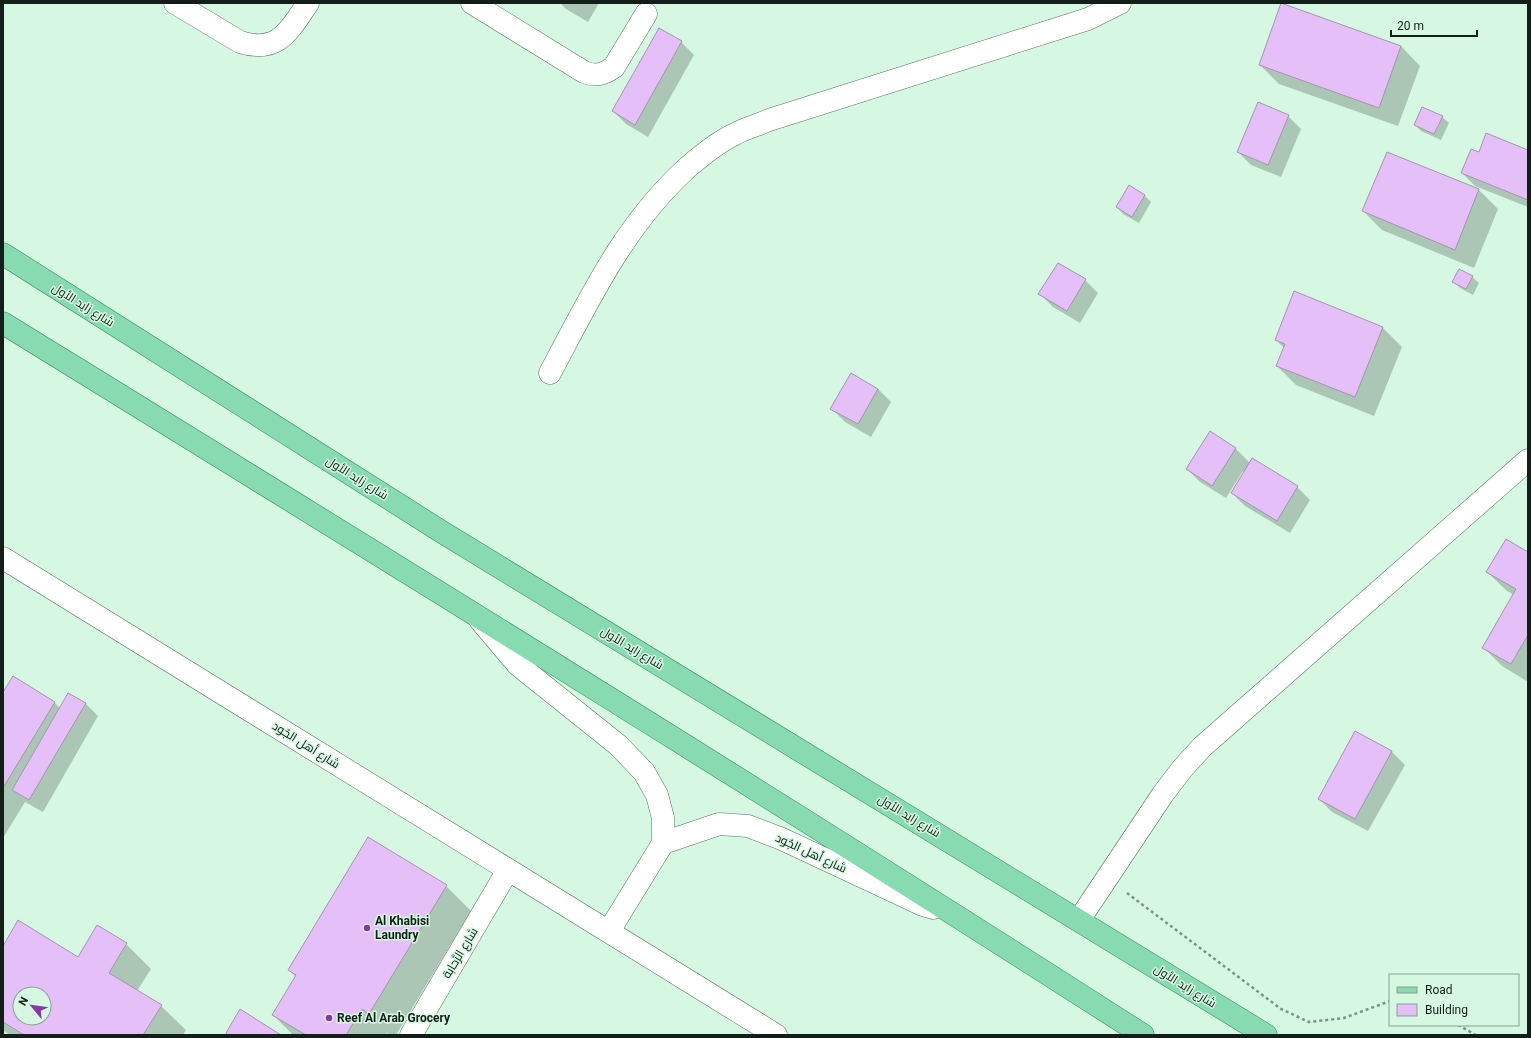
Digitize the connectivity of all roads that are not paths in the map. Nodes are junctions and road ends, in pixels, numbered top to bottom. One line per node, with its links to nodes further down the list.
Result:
1 (175, 3): 2 (street)
2 (308, 3)
3 (472, 3): 5 (street)
4 (1120, 3): 8 (street)
5 (646, 14)
6 (3, 254): 15 (main road, شارع زايد الأول)
7 (3, 322): 11 (main road)
8 (550, 373)
9 (1528, 460): 15 (street)
10 (3, 558): 13 (street, شارع أهل الجُود)
11 (478, 617): 12 (street); 14 (main road)
12 (663, 843): 14 (street, شارع أهل الجُود); 16 (street)
13 (508, 870): 16 (street, شارع أهل الجُود); 17 (street, شارع الرَّحابة)
14 (954, 914): 19 (main road)
15 (1079, 920): 20 (main road, شارع زايد الأول)
16 (609, 931): 18 (street, شارع أهل الجُود)
17 (411, 1035)
18 (776, 1035)
19 (1143, 1035)
20 (1266, 1035)

